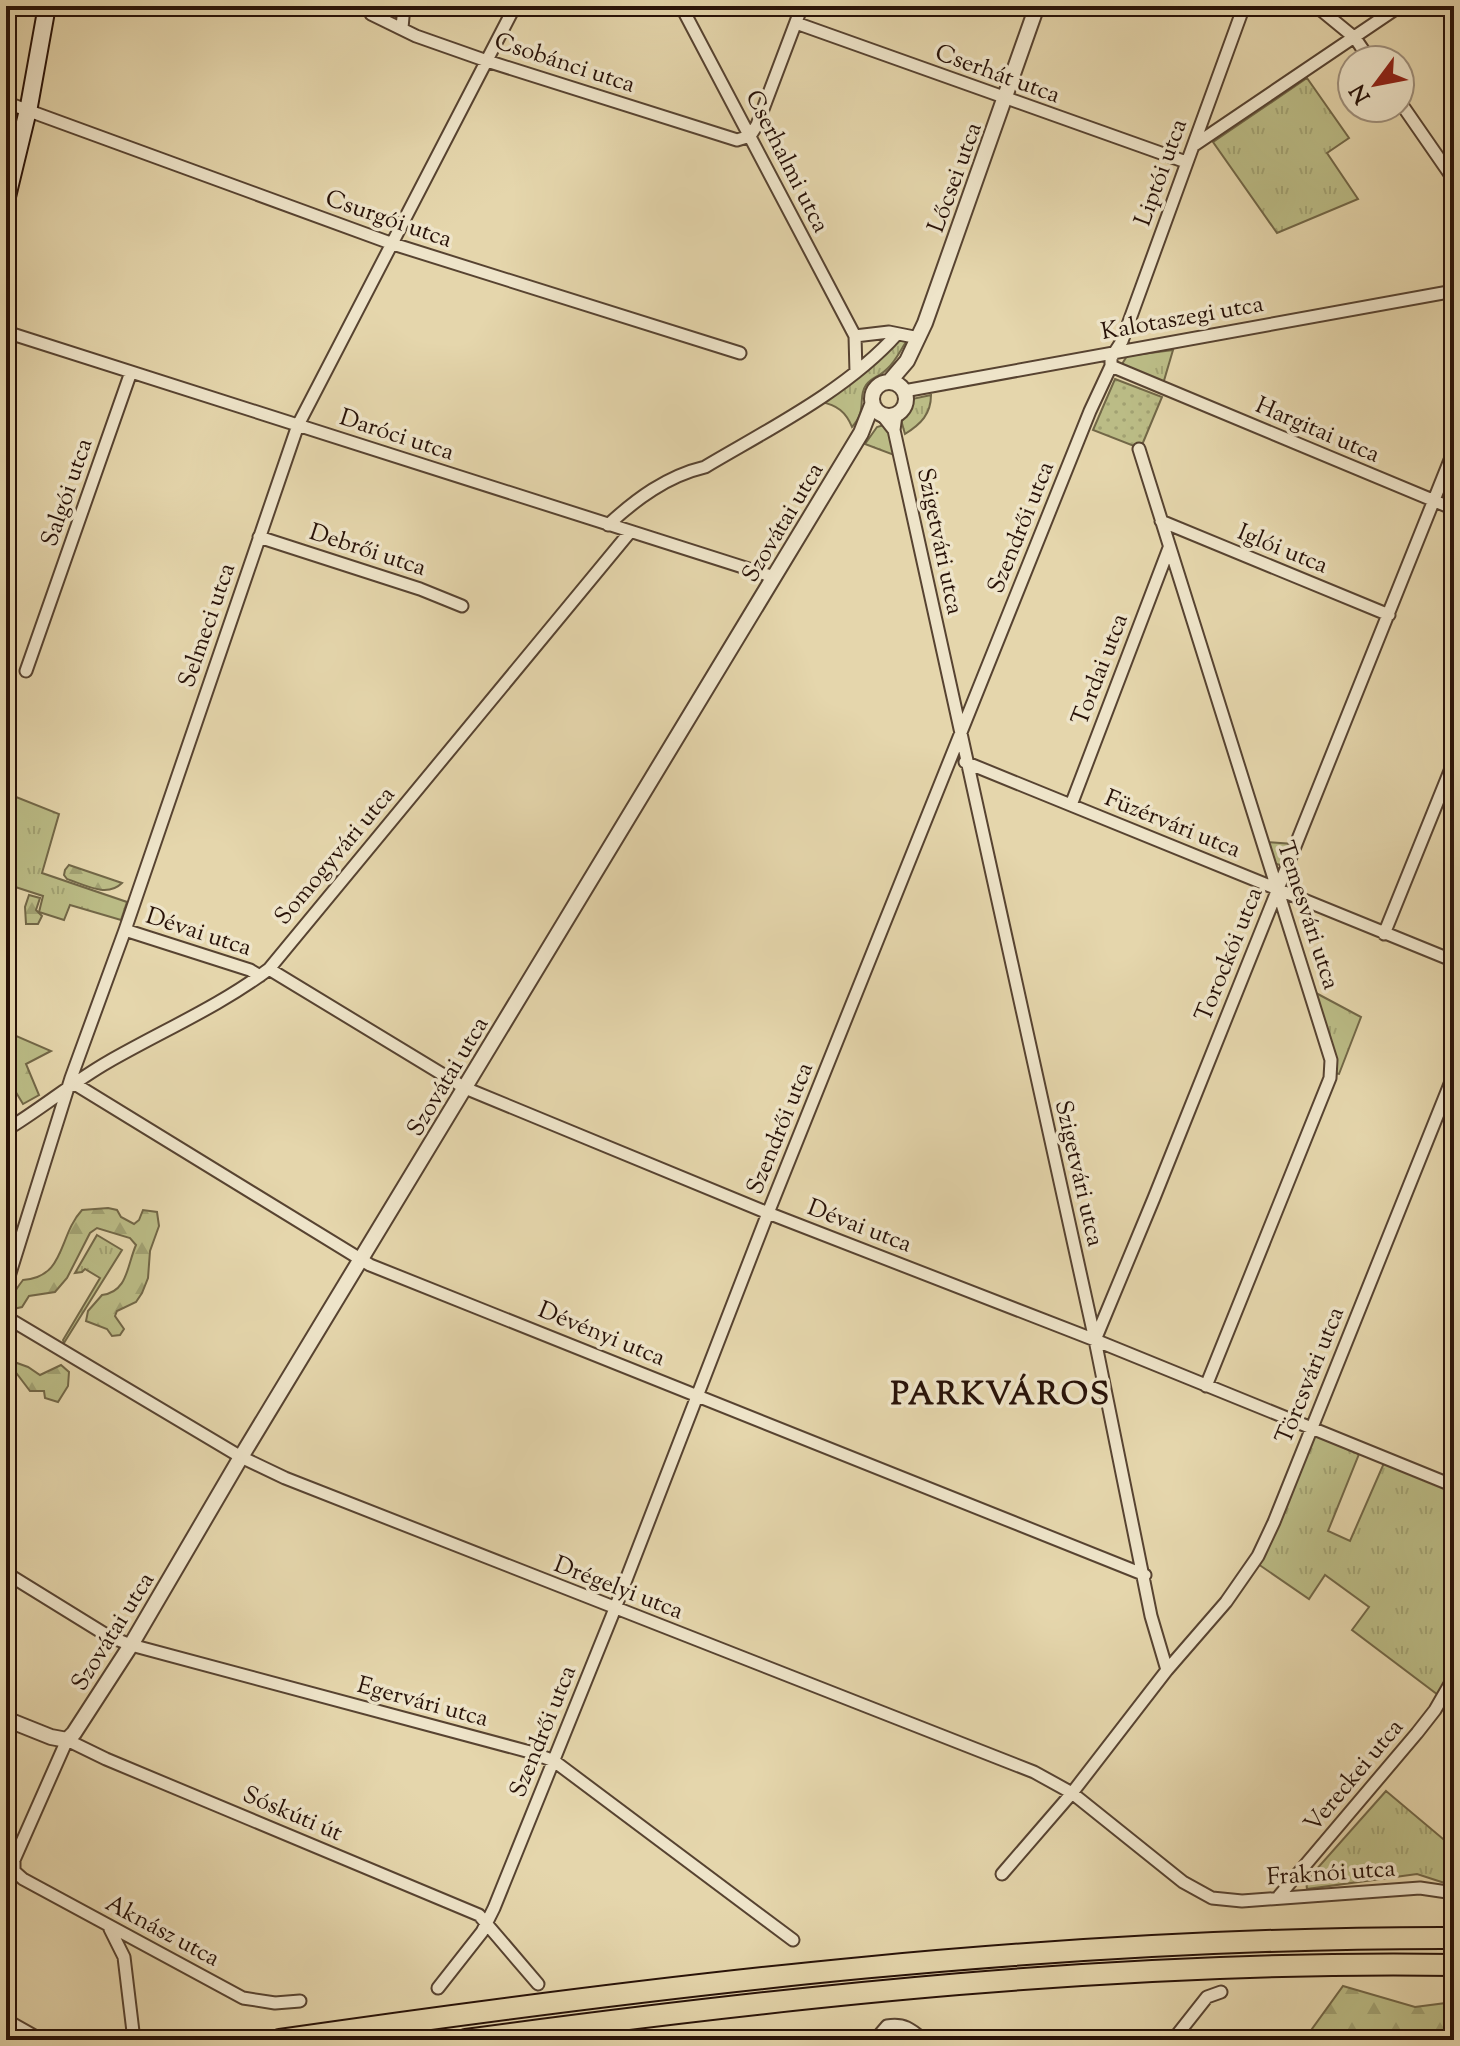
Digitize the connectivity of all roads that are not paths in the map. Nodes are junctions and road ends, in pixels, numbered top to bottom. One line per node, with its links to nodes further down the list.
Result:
1 (47, 6): 18 (main road)
2 (404, 6): 12 (street)
3 (515, 6): 15 (street, Selmeci utca)
4 (681, 6): 20 (street, Cserhalmi utca)
5 (802, 6): 11 (street)
6 (1037, 6): 16 (street, Lőcsei utca)
7 (1244, 6): 21 (street, Liptói utca)
8 (1316, 6): 13 (street)
9 (1400, 6): 13 (street)
10 (371, 14): 12 (street, Csobánci utca)
11 (796, 23): 16 (street, Cserhát utca); 20 (street)
12 (402, 28): 15 (street, Csobánci utca)
13 (1355, 38): 14 (street); 21 (street)
14 (1359, 44)
15 (487, 61): 20 (street, Csobánci utca); 25 (street, Selmeci utca)
16 (1005, 99): 22 (street, Cserhát utca); 30 (street, Lőcsei utca)
17 (6, 105): 18 (street, Csurgói utca)
18 (27, 112): 24 (main road); 25 (street, Csurgói utca)
19 (1415, 124): 23 (street)
20 (750, 136): 29 (street, Cserhalmi utca)
21 (1193, 146): 22 (street, Liptói utca)
22 (1186, 162): 31 (street, Liptói utca)
23 (1454, 180)
24 (6, 201)
25 (393, 244): 32 (street, Csurgói utca); 38 (street, Selmeci utca)
26 (1454, 291): 31 (street, Kalotaszegi utca)
27 (6, 332): 34 (street, Daróci utca)
28 (897, 334): 29 (street); 30 (street); 35 (street)
29 (855, 336): 35 (street, Cserhalmi utca)
30 (919, 338): 36 (street, Lőcsei utca)
31 (1114, 352): 33 (street, Szendrői utca); 36 (street, Kalotaszegi utca)
32 (740, 353)
33 (1111, 366): 41 (street, Hargitai utca); 52 (street, Szendrői utca)
34 (131, 372): 38 (street, Daróci utca); 51 (street, Salgói utca)
35 (856, 372): 44 (street)
36 (903, 390): 37 (street); 37 (street)
37 (886, 417): 48 (street, Szovátai utca); 52 (street, Szigetvári utca)
38 (298, 425): 44 (street, Daróci utca); 46 (street, Selmeci utca)
39 (1139, 449): 43 (street, Temesvári utca)
40 (1454, 450): 41 (street, Torockói utca)
41 (1433, 501): 42 (street, Hargitai utca); 50 (street, Torockói utca)
42 (1454, 509)
43 (1161, 521): 47 (street, Temesvári utca); 50 (street, Iglói utca)
44 (608, 525): 45 (street, Daróci utca)
45 (630, 532): 48 (street, Daróci utca); 60 (street, Somogyvári utca)
46 (259, 537): 49 (street, Debrői utca); 57 (street, Selmeci utca)
47 (1169, 548): 55 (street, Tordai utca); 56 (street, Temesvári utca)
48 (774, 577): 63 (street, Szovátai utca)
49 (462, 606)
50 (1389, 615): 56 (street, Torockói utca)
51 (26, 671)
52 (960, 738): 54 (street, Szigetvári utca); 65 (street, Szendrői utca)
53 (1454, 761): 58 (street)
54 (965, 762): 55 (street, Füzérvári utca); 69 (street, Szigetvári utca)
55 (1071, 805): 56 (street, Füzérvári utca)
56 (1278, 889): 58 (street, Füzérvári utca); 69 (street, Torockói utca); 70 (street, Temesvári utca)
57 (125, 930): 60 (street, Dévai utca); 62 (street, Selmeci utca)
58 (1384, 934): 59 (street, Füzérvári utca)
59 (1454, 961)
60 (264, 972): 62 (street, Somogyvári utca); 63 (street, Dévai utca)
61 (1454, 1074): 72 (street, Törcsvári utca)
62 (71, 1085): 64 (street, Somogyvári utca); 66 (street, Dévényi utca); 67 (street, Selmeci utca)
63 (465, 1088): 65 (street, Dévai utca); 66 (street, Szovátai utca)
64 (6, 1130)
65 (768, 1213): 69 (street, Dévai utca); 71 (street, Szendrői utca)
66 (361, 1260): 71 (street, Dévényi utca); 73 (street, Szovátai utca)
67 (6, 1286)
68 (6, 1317): 73 (street, Drégelyi utca)
69 (1095, 1340): 70 (street, Dévai utca); 76 (street, Szigetvári utca)
70 (1206, 1386): 72 (street, Dévai utca)
71 (697, 1399): 76 (street, Dévényi utca); 77 (street, Szendrői utca)
72 (1311, 1430): 74 (street, Dévai utca); 79 (street, Törcsvári utca)
73 (241, 1457): 77 (street, Drégelyi utca); 78 (street, Szovátai utca)
74 (1454, 1486)
75 (6, 1573): 78 (street, Egervári utca)
76 (1145, 1575): 79 (street, Szigetvári utca)
77 (615, 1610): 83 (street, Szendrői utca); 84 (street, Drégelyi utca)
78 (131, 1645): 82 (street, Szovátai utca); 83 (street, Egervári utca)
79 (1167, 1670): 84 (street)
80 (1454, 1677): 89 (street, Vereckei utca)
81 (6, 1719): 82 (street, Sóskúti út)
82 (67, 1740): 85 (street); 91 (street, Sóskúti út)
83 (554, 1761): 91 (street, Szendrői utca); 94 (street, Egervári utca)
84 (1072, 1793): 86 (street); 90 (street, Drégelyi utca)
85 (14, 1871): 87 (street); 92 (street, Aknász utca)
86 (1002, 1874)
87 (6, 1887)
88 (1454, 1893): 89 (street, Fraknói utca)
89 (1279, 1896): 90 (street, Fraknói utca)
90 (1212, 1898)
91 (486, 1922): 96 (street, Sóskúti út); 97 (street, Szendrői utca)
92 (108, 1926): 99 (street, Aknász utca); 102 (street)
93 (1454, 1938): 103 (highway)
94 (793, 1940)
95 (1454, 1965): 104 (highway)
96 (538, 1984)
97 (438, 1988)
98 (1221, 1992): 107 (street)
99 (300, 2001)
100 (6, 2020): 101 (street)
101 (38, 2038)
102 (134, 2040)
103 (280, 2040)
104 (466, 2040)
105 (875, 2040): 106 (street)
106 (924, 2040)
107 (1173, 2040)

